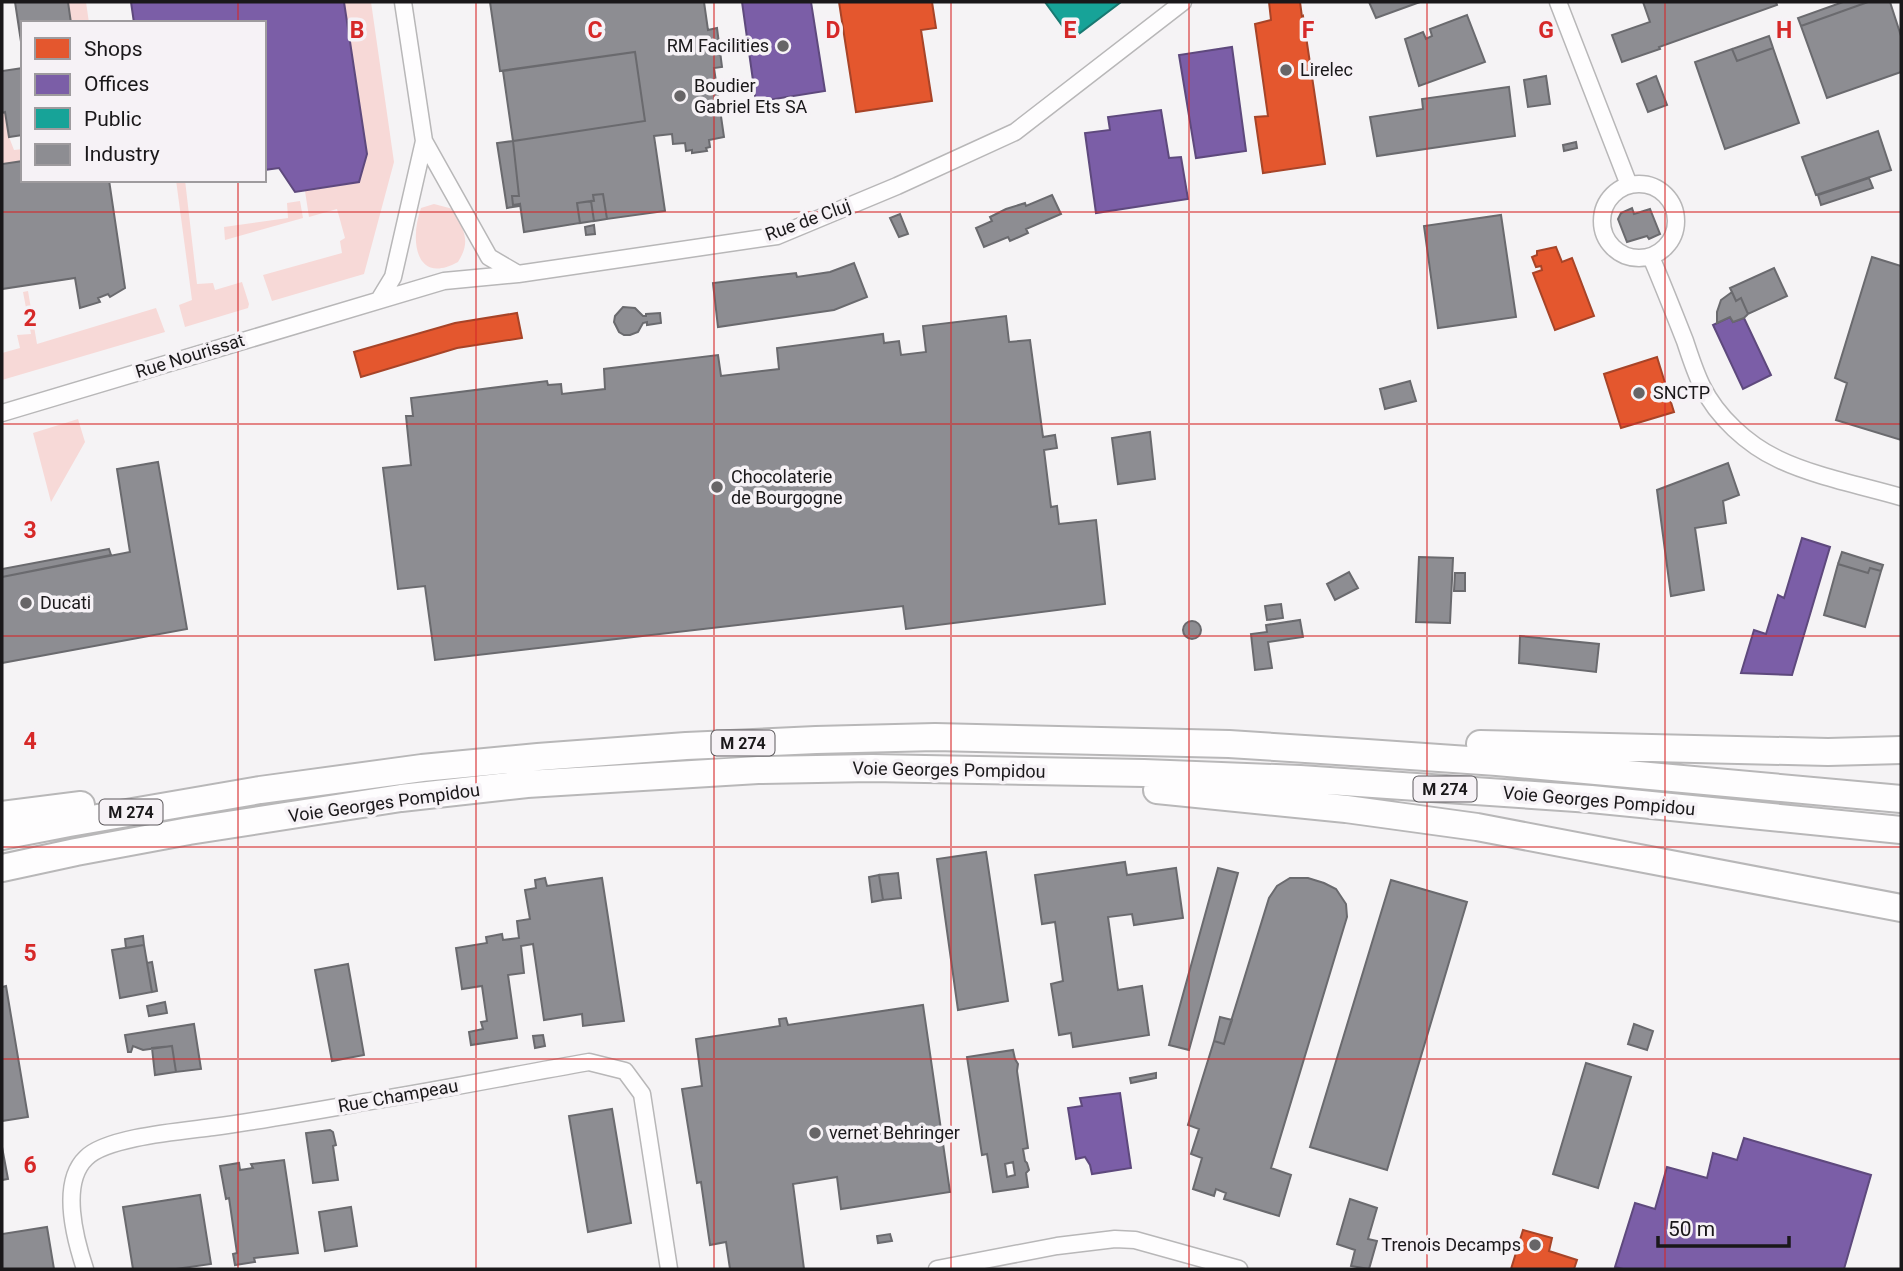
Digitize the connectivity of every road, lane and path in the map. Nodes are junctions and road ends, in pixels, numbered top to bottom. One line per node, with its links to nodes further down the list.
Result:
1 (403, 2): 4 (street)
2 (1183, 2): 7 (street, Rue de Cluj)
3 (1558, 2): 5 (street)
4 (425, 141): 7 (street); 8 (street)
5 (1629, 185): 6 (street); 6 (street)
6 (1651, 257): 10 (street)
7 (518, 274): 8 (street, Rue de Cluj)
8 (379, 300): 9 (street, Rue Nourissat)
9 (2, 413)
10 (1901, 497)
11 (1229, 744): 12 (highway); 14 (highway, Voie Georges Pompidou / M 274); 15 (highway, Voie Georges Pompidou / M 274)
12 (1901, 750)
13 (988, 769): 17 (highway, Voie Georges Pompidou / M 274); 19 (highway, Voie Georges Pompidou / M 274); 20 (highway)
14 (260, 790): 16 (highway); 18 (highway, Voie Georges Pompidou / M 274)
15 (1901, 799)
16 (2, 814)
17 (1901, 830)
18 (2, 836)
19 (2, 868)
20 (1901, 908)
21 (85, 1269): 22 (street, Rue Champeau)
22 (669, 1269)
23 (937, 1269): 24 (street)
24 (1240, 1269)

